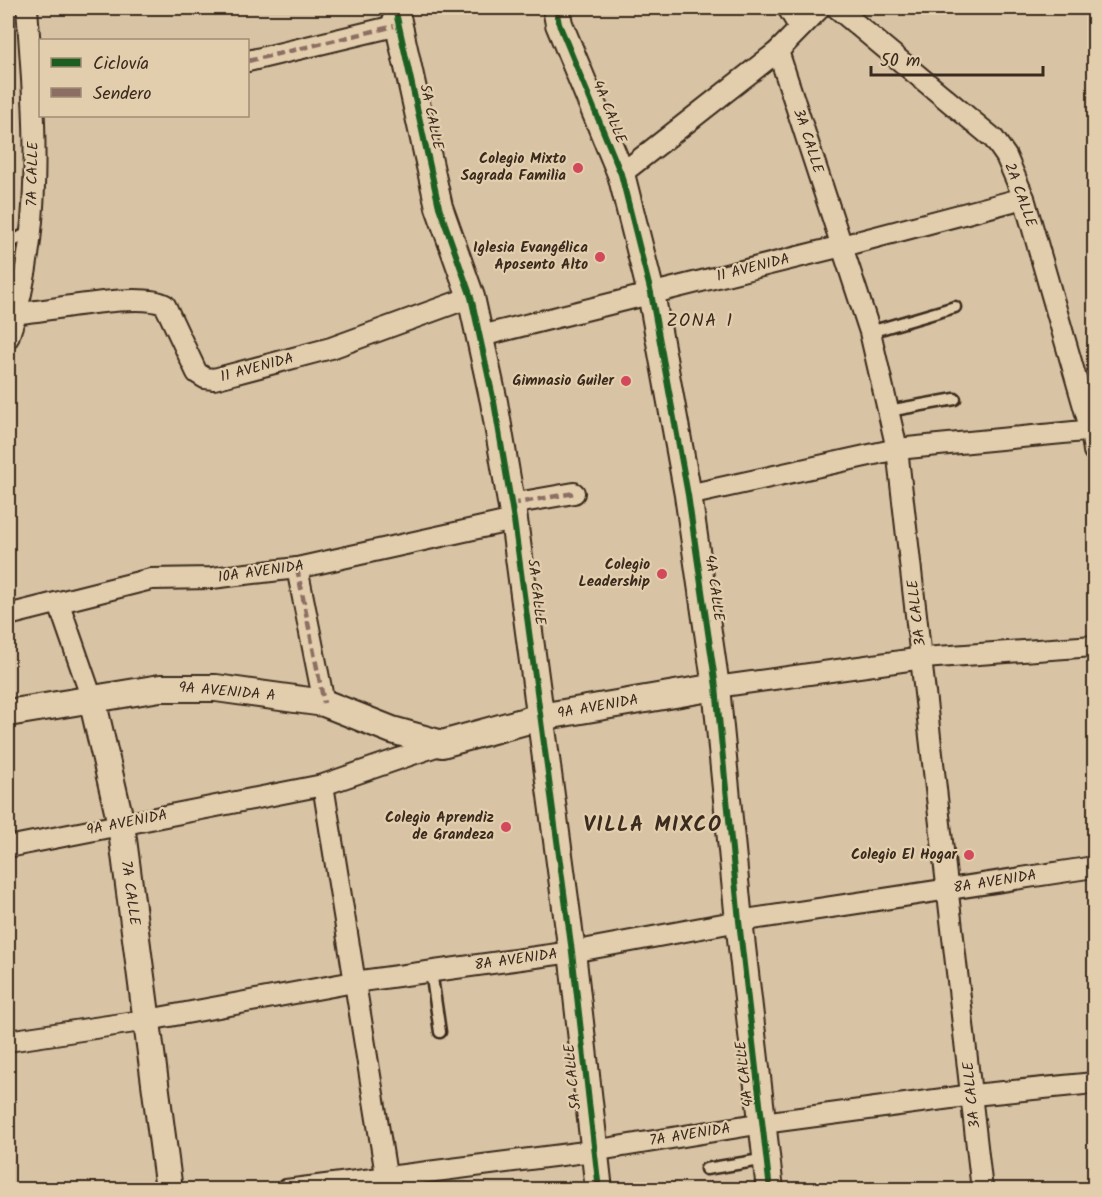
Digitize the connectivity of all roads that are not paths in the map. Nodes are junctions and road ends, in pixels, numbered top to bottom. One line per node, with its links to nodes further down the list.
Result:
1 (27, 8): 12 (street, 7A CALLE)
2 (556, 8): 10 (street, 4A CALLE)
3 (788, 8): 7 (street)
4 (820, 8): 7 (street)
5 (837, 8): 11 (street, 2A CALLE)
6 (397, 16): 9 (street); 16 (street, 5A CALLE)
7 (800, 28): 8 (street)
8 (778, 51): 10 (street); 14 (street, 3A CALLE)
9 (249, 61)
10 (621, 174): 15 (street, 4A CALLE)
11 (1024, 198): 14 (street, 11 AVENIDA); 24 (street, 2A CALLE)
12 (31, 230): 13 (lane); 18 (street, 7A CALLE)
13 (8, 244)
14 (842, 246): 15 (street, 11 AVENIDA); 19 (street, 3A CALLE)
15 (651, 293): 20 (street, 11 AVENIDA); 28 (street, 4A CALLE)
16 (471, 297): 18 (street, 11 AVENIDA); 20 (street, 5A CALLE)
17 (955, 307): 19 (lane)
18 (12, 314): 21 (street, 7A CALLE)
19 (870, 332): 23 (street, 3A CALLE)
20 (481, 336): 29 (street, 5A CALLE)
21 (8, 338)
22 (955, 399): 23 (lane)
23 (888, 411): 25 (street, 3A CALLE)
24 (1093, 430): 25 (street); 26 (street, 2A CALLE)
25 (897, 449): 28 (street); 34 (street, 3A CALLE)
26 (1095, 452)
27 (574, 493): 29 (street, 10A AVENIDA)
28 (688, 495): 35 (street, 4A CALLE)
29 (513, 512): 30 (street, 10A AVENIDA); 39 (street, 5A CALLE)
30 (297, 568): 31 (street, 10A AVENIDA); 37 (street)
31 (58, 604): 32 (street, 10A AVENIDA); 36 (street, 7A CALLE)
32 (8, 615)
33 (1095, 646): 34 (street, 9A AVENIDA)
34 (923, 658): 35 (street, 9A AVENIDA); 45 (street, 3A CALLE)
35 (716, 687): 39 (street, 9A AVENIDA); 46 (street, 4A CALLE)
36 (92, 699): 37 (street, 9A AVENIDA A); 38 (street, 9A AVENIDA A); 42 (street, 7A CALLE)
37 (324, 703): 40 (street, 9A AVENIDA A)
38 (8, 713)
39 (540, 717): 40 (street, 9A AVENIDA); 47 (street, 5A CALLE)
40 (442, 744): 41 (street, 9A AVENIDA)
41 (323, 785): 42 (street, 9A AVENIDA); 49 (street)
42 (121, 824): 43 (street, 9A AVENIDA); 50 (street, 7A CALLE)
43 (8, 847)
44 (1095, 867): 45 (street, 8A AVENIDA)
45 (946, 890): 46 (street, 8A AVENIDA); 54 (street, 3A CALLE)
46 (739, 921): 47 (street, 8A AVENIDA); 55 (street, 4A CALLE)
47 (572, 952): 48 (street, 8A AVENIDA); 56 (street, 5A CALLE)
48 (430, 971): 49 (street, 8A AVENIDA); 51 (lane)
49 (354, 982): 50 (street, 8A AVENIDA); 59 (street)
50 (148, 1020): 52 (street, 8A AVENIDA); 60 (street, 7A CALLE)
51 (441, 1032)
52 (8, 1041)
53 (1095, 1083): 54 (street, 7A AVENIDA)
54 (973, 1095): 55 (street, 7A AVENIDA); 64 (street, 3A CALLE)
55 (763, 1123): 56 (street, 7A AVENIDA); 57 (street, 4A CALLE)
56 (592, 1151): 59 (street, 7A AVENIDA); 62 (street, 5A CALLE)
57 (767, 1159): 58 (lane); 63 (street, 4A CALLE)
58 (706, 1169)
59 (388, 1183): 61 (street, 7A AVENIDA)
60 (169, 1190)
61 (286, 1190)
62 (598, 1190)
63 (770, 1190)
64 (982, 1190)

